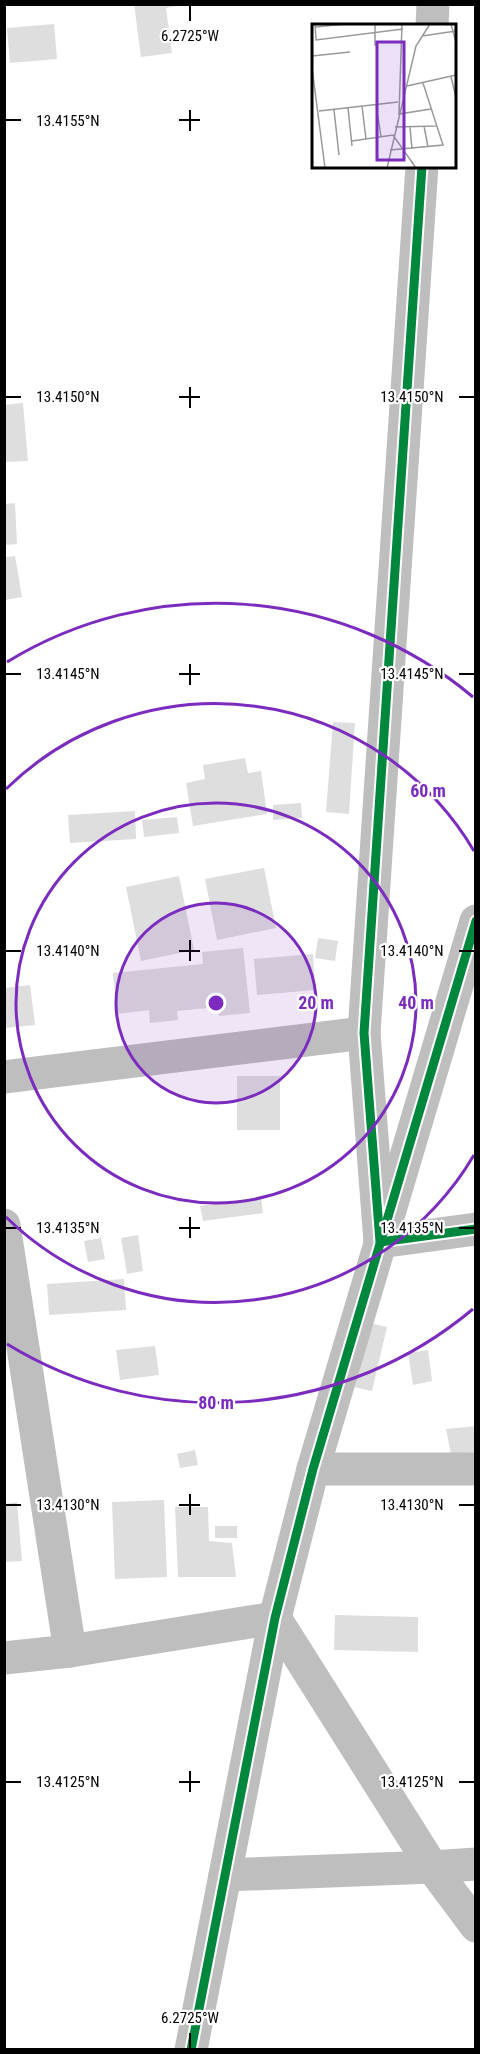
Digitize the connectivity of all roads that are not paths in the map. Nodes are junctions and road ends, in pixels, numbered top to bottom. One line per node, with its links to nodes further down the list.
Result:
1 (433, 4): 2 (street)
2 (432, 24)
3 (422, 168): 5 (street)
4 (476, 921): 9 (street)
5 (364, 1034): 6 (street); 9 (street)
6 (4, 1077)
7 (4, 1225): 13 (street)
8 (476, 1229): 9 (street)
9 (380, 1242): 10 (street)
10 (313, 1469): 11 (street); 12 (street)
11 (476, 1469)
12 (275, 1618): 13 (street); 16 (street); 17 (street)
13 (70, 1651): 14 (street)
14 (4, 1658)
15 (476, 1864): 16 (street)
16 (432, 1868): 17 (street); 18 (street)
17 (225, 1875): 19 (street)
18 (476, 1926)
19 (191, 2049)

